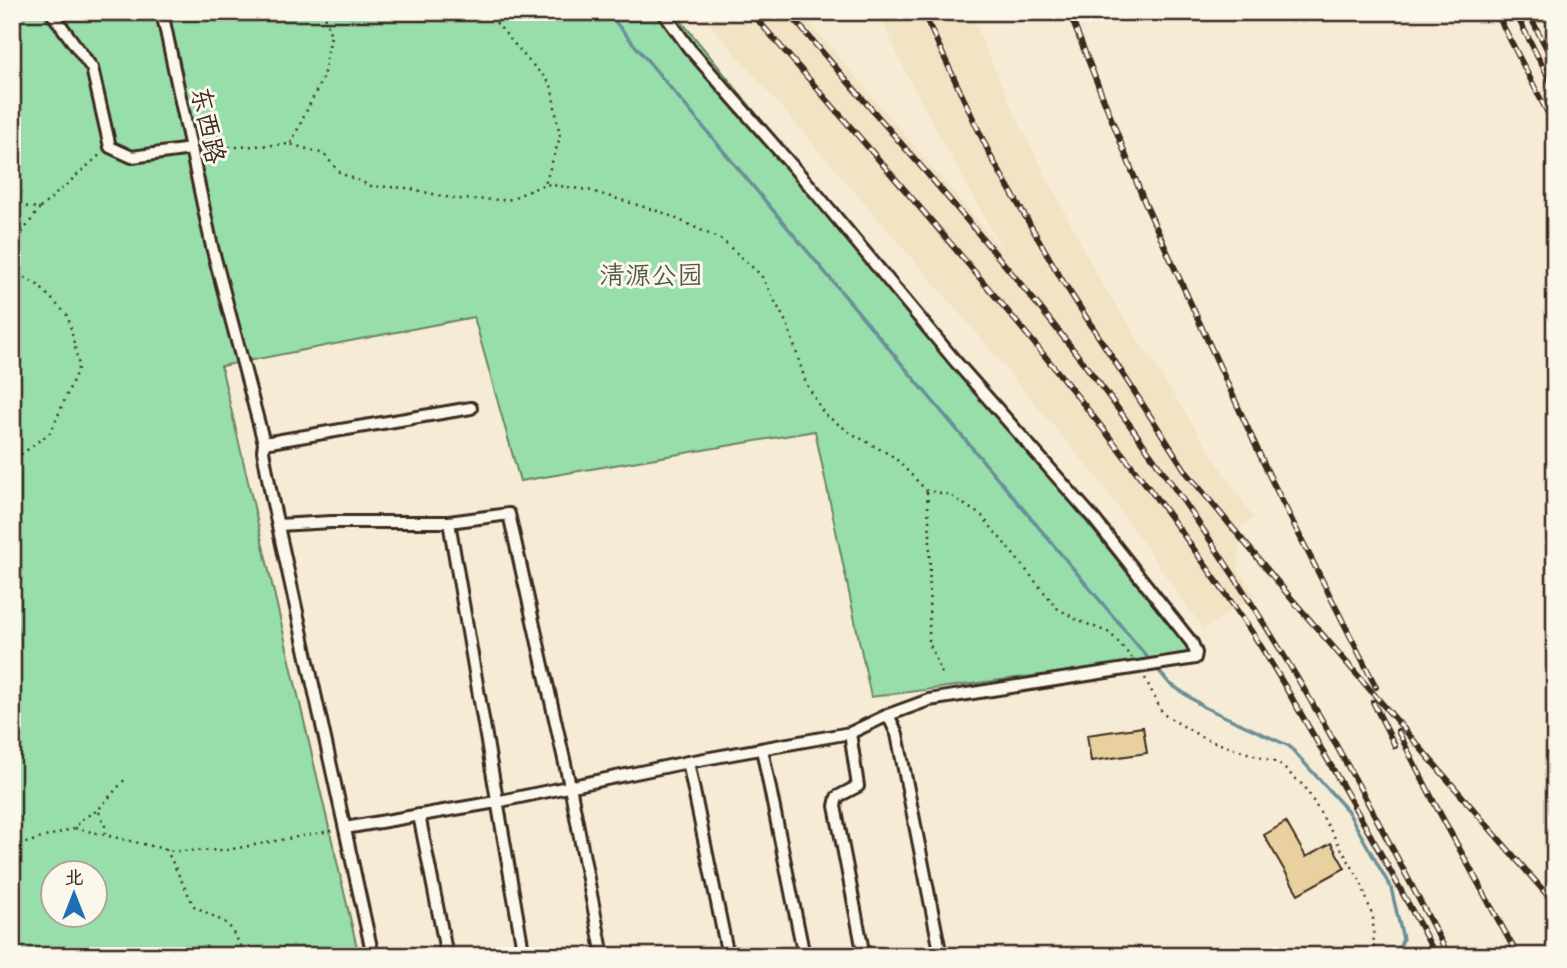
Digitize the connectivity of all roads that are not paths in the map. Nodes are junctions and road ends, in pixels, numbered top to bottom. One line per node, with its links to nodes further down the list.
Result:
1 (51, 12): 4 (street)
2 (162, 12): 4 (street, 东西路)
3 (663, 12): 9 (street)
4 (191, 149): 6 (street, 东西路)
5 (471, 408): 6 (street)
6 (264, 443): 8 (street, 东西路)
7 (449, 522): 8 (street); 13 (street); 14 (street)
8 (278, 525): 16 (street, 东西路)
9 (888, 715): 10 (street); 24 (street)
10 (850, 733): 11 (street); 23 (street)
11 (762, 749): 12 (street); 22 (street)
12 (688, 762): 13 (street); 21 (street)
13 (570, 786): 14 (street); 20 (street)
14 (496, 802): 15 (street); 19 (street)
15 (419, 814): 16 (street); 18 (street)
16 (345, 828): 17 (street, 东西路)
17 (373, 956)
18 (447, 956)
19 (524, 956)
20 (603, 956)
21 (728, 956)
22 (804, 956)
23 (864, 956)
24 (941, 956)

